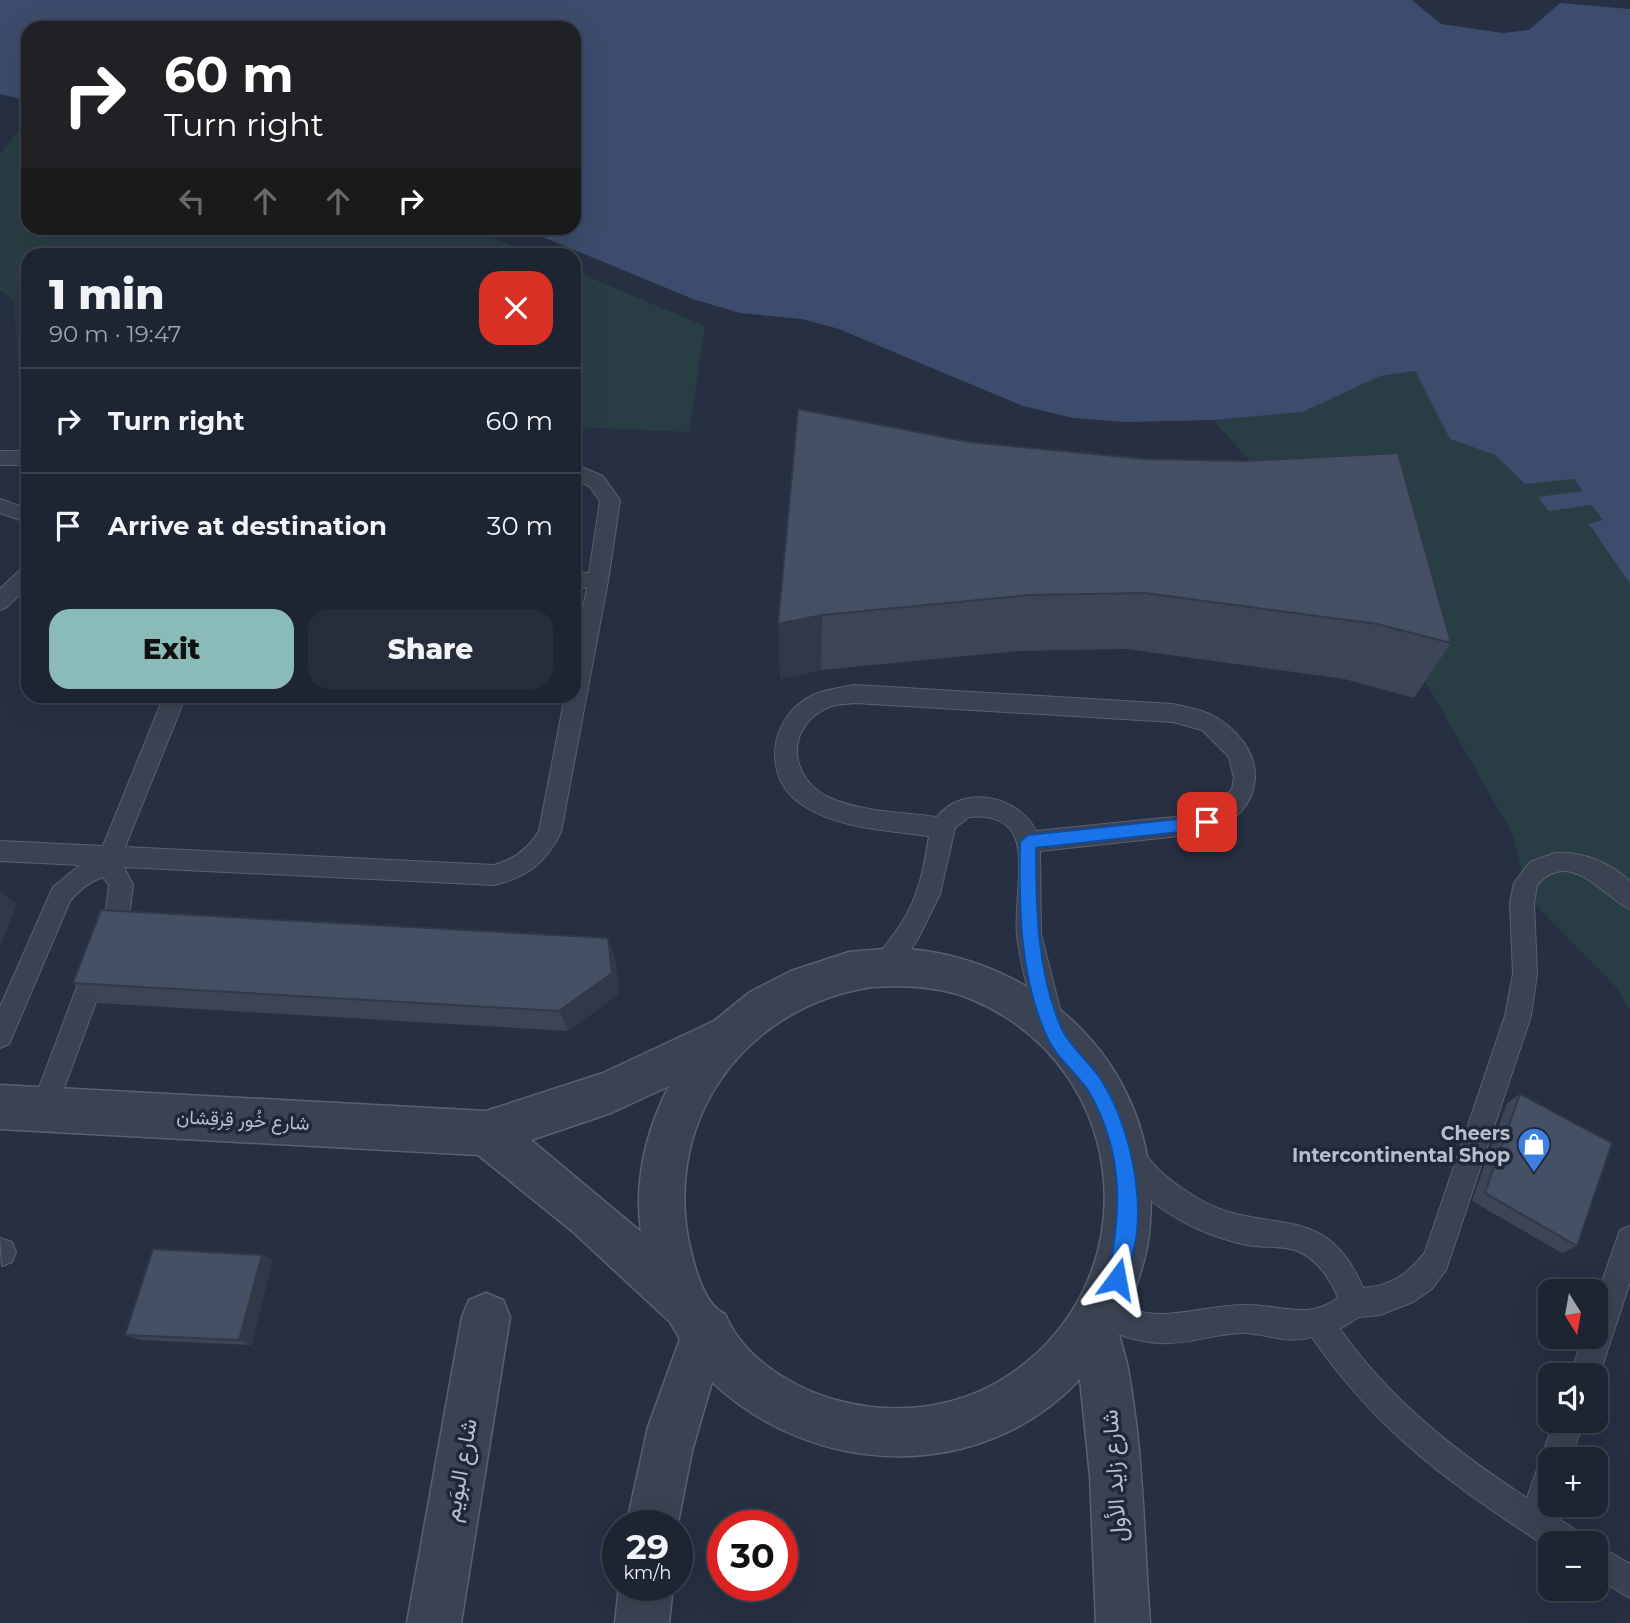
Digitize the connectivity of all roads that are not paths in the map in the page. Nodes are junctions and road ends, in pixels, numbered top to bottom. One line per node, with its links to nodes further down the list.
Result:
1 (0, 458): 2 (lane)
2 (21, 458)
3 (581, 474): 8 (lane)
4 (0, 506): 5 (lane)
5 (21, 514)
6 (581, 580): 8 (lane)
7 (21, 581): 9 (lane)
8 (598, 581): 10 (lane)
9 (0, 603)
10 (581, 670)
11 (172, 703): 16 (lane)
12 (575, 703): 16 (lane)
13 (942, 828): 14 (lane); 14 (lane); 18 (lane)
14 (1028, 842): 19 (lane)
15 (0, 851): 16 (lane)
16 (108, 861): 21 (lane); 23 (lane)
17 (1630, 898): 27 (lane)
18 (885, 965): 19 (street); 20 (street)
19 (1055, 1034): 25 (street)
20 (724, 1035): 24 (street, شارع خُور قِرقِشان); 29 (street)
21 (0, 1036)
22 (0, 1107): 23 (street, شارع خُور قِرقِشان)
23 (44, 1109): 24 (street, شارع خُور قِرقِشان)
24 (485, 1133): 29 (street)
25 (1118, 1140): 27 (lane); 30 (street)
26 (1630, 1240): 32 (lane)
27 (1353, 1303): 31 (lane)
28 (486, 1317): 41 (street, شارع البوَيم)
29 (700, 1321): 30 (street); 33 (street)
30 (1099, 1322): 31 (lane); 40 (street, شارع زايد الأول)
31 (1319, 1323): 35 (lane)
32 (1588, 1363)
33 (654, 1510)
34 (1538, 1512): 35 (lane)
35 (1535, 1521): 36 (lane)
36 (1550, 1531)
37 (1608, 1568): 38 (lane)
38 (1630, 1582)
39 (644, 1601): 42 (street)
40 (1125, 1621)
41 (434, 1623)
42 (642, 1623)

